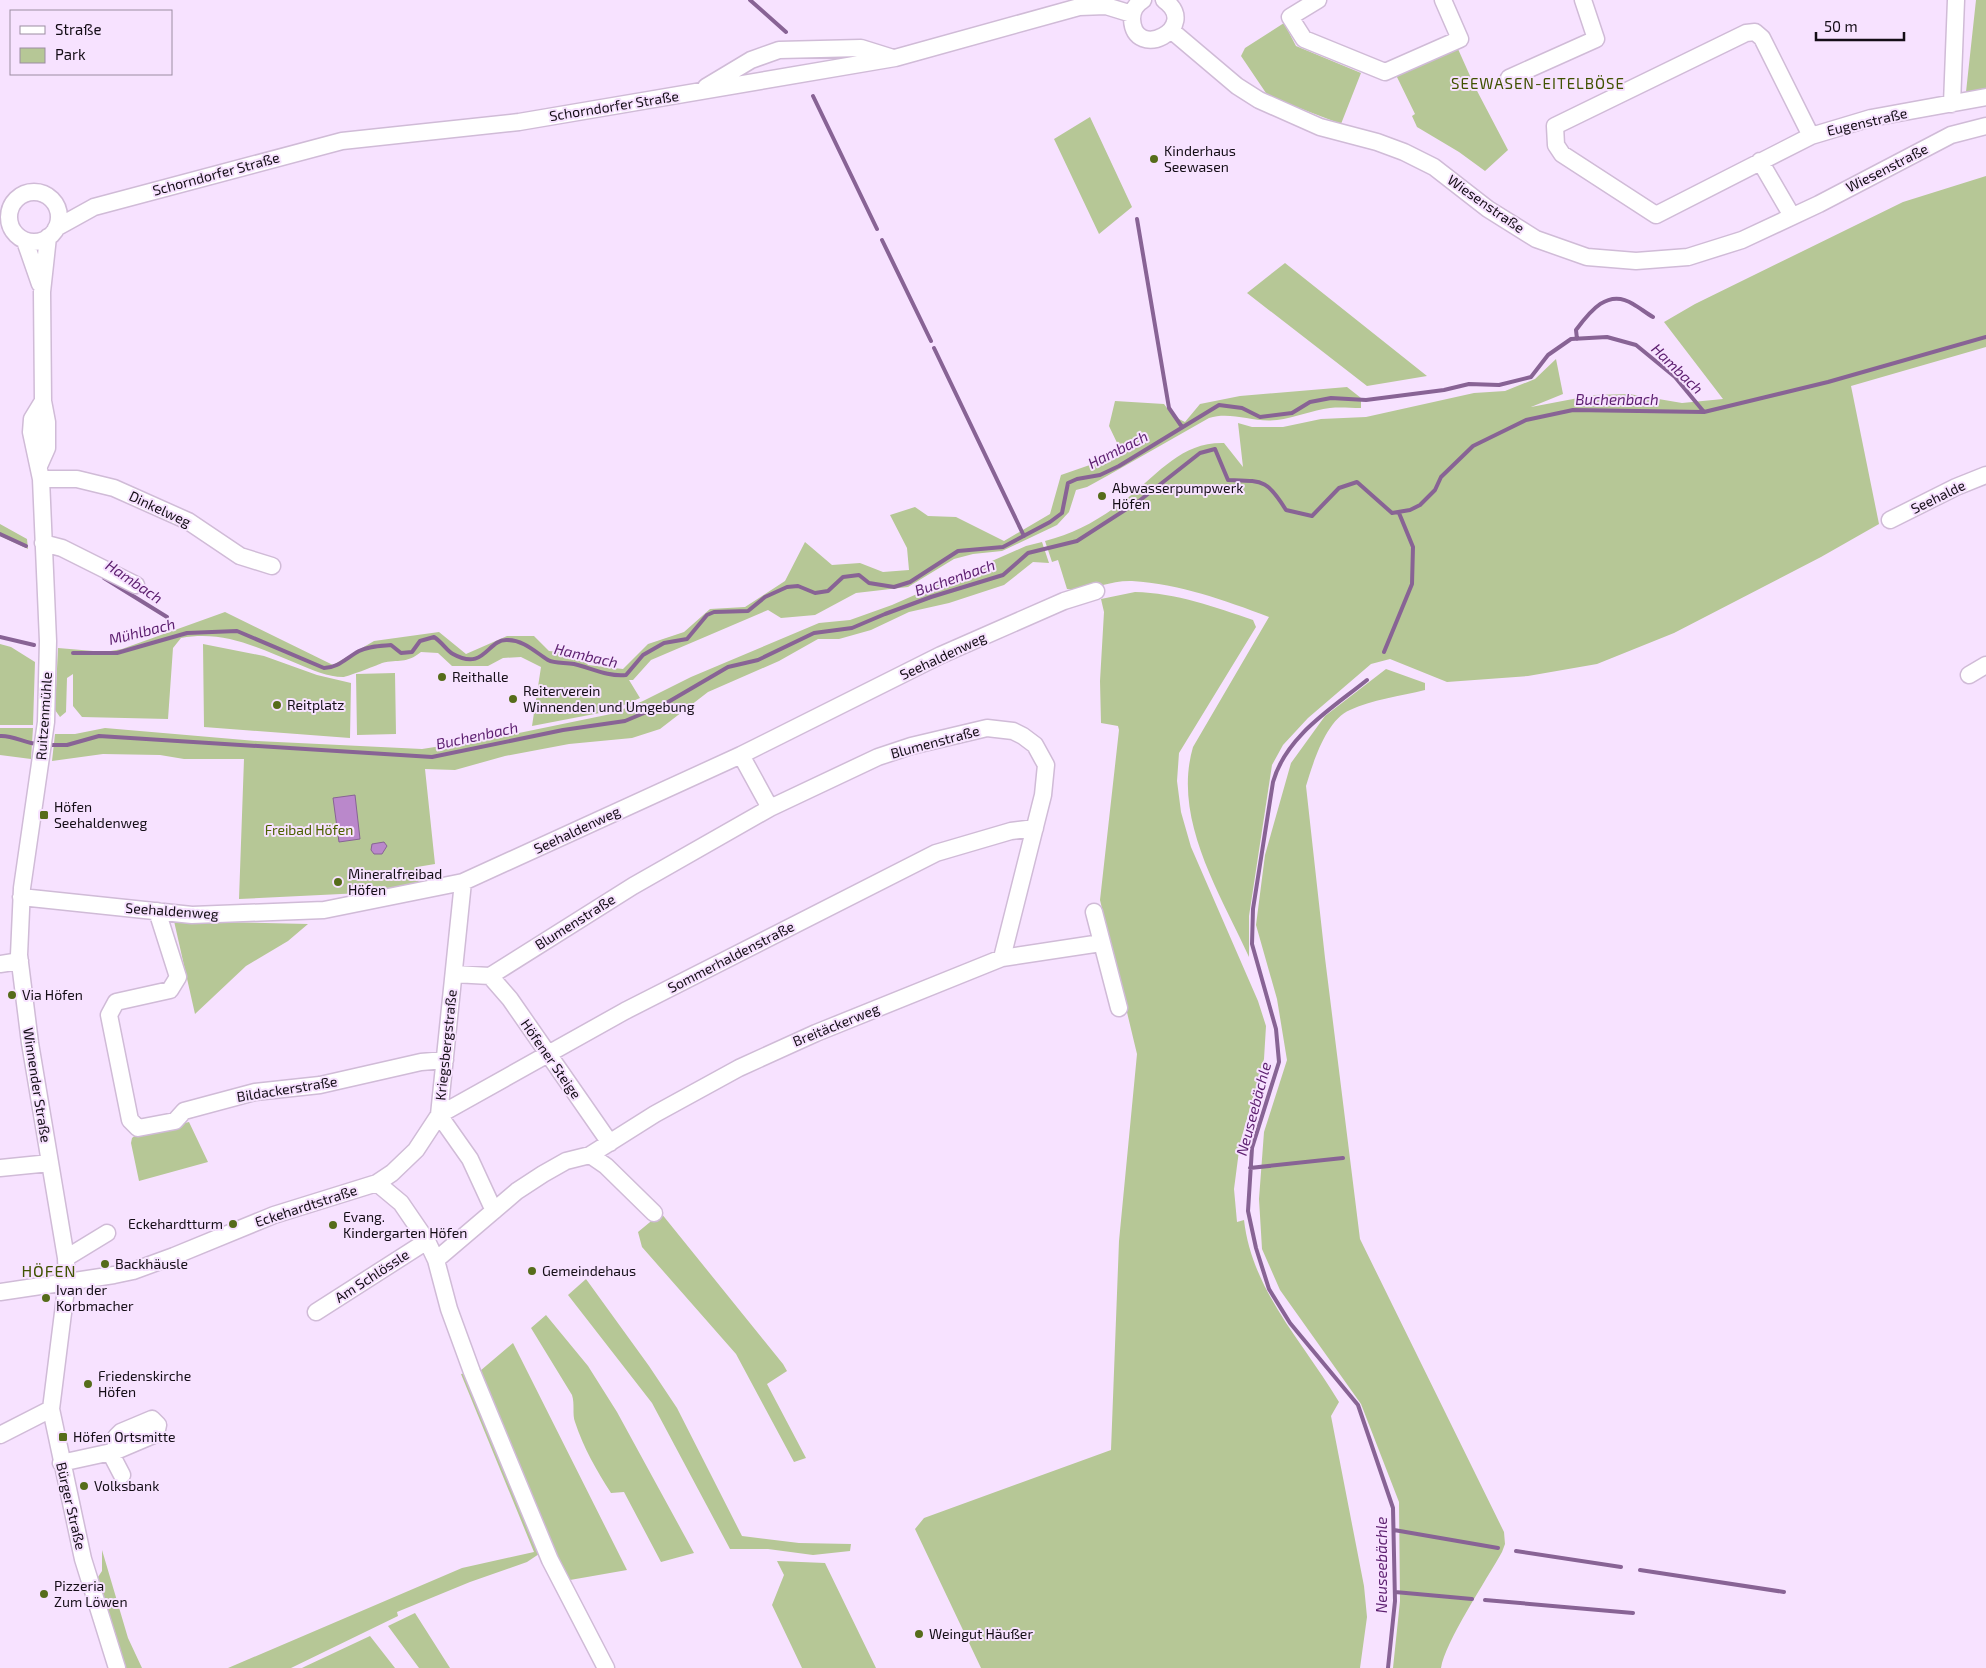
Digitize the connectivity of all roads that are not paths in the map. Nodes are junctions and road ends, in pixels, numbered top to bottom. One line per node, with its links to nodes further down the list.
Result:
1 (1143, 0): 7 (street)
2 (1164, 0): 8 (street)
3 (1318, 0): 4 (street)
4 (1443, 0)
5 (1956, 0): 13 (street)
6 (1585, 1): 10 (street)
7 (1132, 14): 8 (street); 9 (street, Schorndorfer Straße)
8 (1172, 31): 20 (street, Wiesenstraße)
9 (895, 58): 11 (street, Schorndorfer Straße); 11 (street)
10 (1509, 78)
11 (696, 93): 18 (street, Schorndorfer Straße)
12 (1986, 97): 13 (street, Eugenstraße)
13 (1952, 104): 15 (street, Eugenstraße)
14 (1986, 126): 20 (street, Wiesenstraße)
15 (1811, 136): 16 (street); 16 (street, Eugenstraße)
16 (1760, 161): 20 (street)
17 (55, 204): 18 (street, Schorndorfer Straße); 19 (street); 21 (street)
18 (94, 208): 21 (street, Schorndorfer Straße)
19 (5, 213): 22 (street)
20 (1792, 216)
21 (52, 232): 22 (street); 23 (street)
22 (13, 234): 23 (street)
23 (42, 292): 24 (street, Ruitzenmühle)
24 (40, 472): 27 (street, Ruitzenmühle); 28 (street, Dinkelweg)
25 (1986, 475): 26 (street, Seehalde)
26 (1890, 520)
27 (42, 542): 29 (street); 37 (street, Ruitzenmühle)
28 (272, 566)
29 (136, 585)
30 (1096, 591): 33 (street, Seehaldenweg)
31 (1986, 665): 32 (street)
32 (1969, 674)
33 (741, 755): 34 (street); 36 (street, Seehaldenweg)
34 (770, 808): 35 (street, Blumenstraße); 45 (street, Blumenstraße)
35 (1036, 828): 41 (street, Blumenstraße); 47 (street, Sommerhaldenstraße)
36 (463, 882): 38 (street, Seehaldenweg); 44 (street, Kriegsbergstraße)
37 (22, 892): 38 (street, Seehaldenweg); 42 (street, Winnender Straße)
38 (157, 911): 48 (street, Bildackerstraße)
39 (1094, 912): 40 (street)
40 (1101, 943): 41 (street, Breitäckerweg); 46 (street)
41 (1002, 958): 50 (street, Breitäckerweg)
42 (20, 961): 43 (street); 52 (street, Winnender Straße)
43 (0, 964)
44 (454, 974): 45 (street); 48 (street, Kriegsbergstraße)
45 (490, 976): 47 (street, Höfener Steige)
46 (1119, 1008)
47 (548, 1055): 49 (street, Sommerhaldenstraße); 50 (street, Höfener Steige)
48 (445, 1060): 49 (street, Kriegsbergstraße)
49 (439, 1115): 54 (street, Kriegsbergstraße); 55 (street)
50 (610, 1144): 51 (street, Breitäckerweg)
51 (590, 1155): 55 (street, Breitäckerweg); 56 (street)
52 (50, 1163): 53 (street); 59 (street, Winnender Straße)
53 (0, 1168)
54 (376, 1183): 58 (street); 61 (street, Eckehardtstraße)
55 (494, 1211): 60 (street, Breitäckerweg)
56 (654, 1213)
57 (107, 1233): 59 (street)
58 (427, 1241): 60 (street); 63 (street, Am Schlössle)
59 (66, 1258): 61 (street, Winnender Straße)
60 (436, 1260): 69 (street)
61 (67, 1280): 62 (street, Eckehardtstraße); 64 (street, Bürger Straße)
62 (0, 1292)
63 (316, 1312)
64 (51, 1409): 65 (street); 66 (street, Bürger Straße)
65 (0, 1434)
66 (61, 1463): 67 (street); 68 (street, Bürger Straße)
67 (122, 1475)
68 (117, 1668)
69 (606, 1668)

